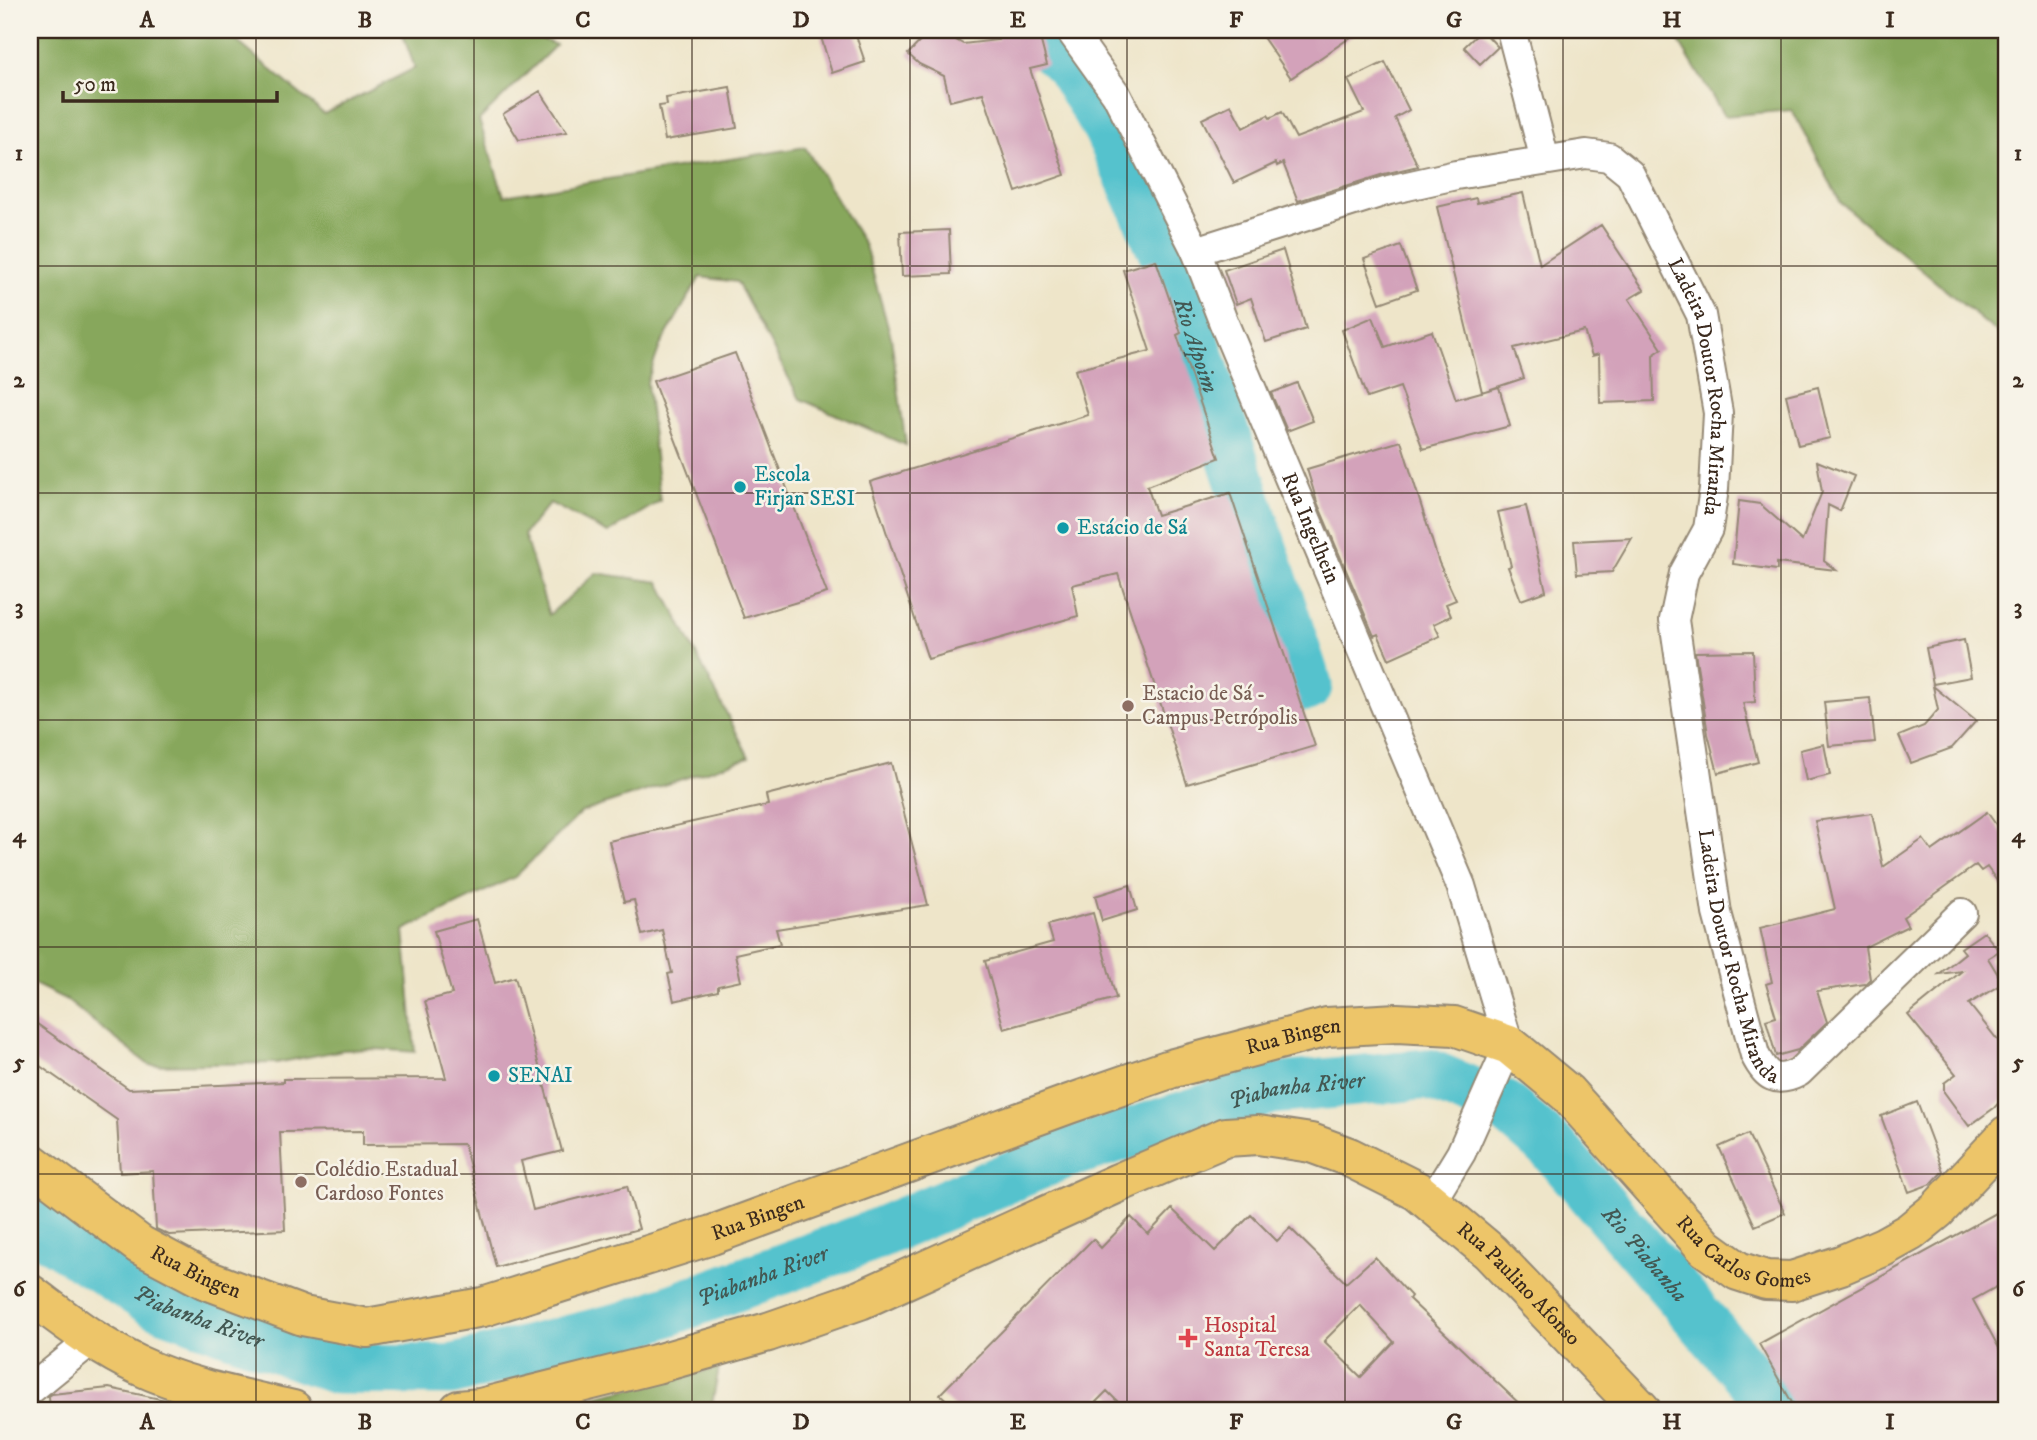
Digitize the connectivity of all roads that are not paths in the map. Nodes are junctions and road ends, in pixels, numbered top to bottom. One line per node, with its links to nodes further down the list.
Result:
1 (1070, 30): 4 (street, Rua Ingelhein)
2 (1511, 30): 3 (street)
3 (1545, 160): 4 (street, Ladeira Doutor Rocha Miranda); 5 (street, Ladeira Doutor Rocha Miranda)
4 (1196, 251): 6 (street, Rua Ingelhein)
5 (1962, 913)
6 (1508, 1045): 7 (main road, Rua Carlos Gomes); 8 (main road, Rua Bingen); 9 (street)
7 (2007, 1135)
8 (30, 1163)
9 (1431, 1202): 14 (main road); 15 (main road, Rua Paulino Afonso)
10 (30, 1294): 11 (main road)
11 (93, 1339): 12 (street); 13 (main road)
12 (30, 1390)
13 (293, 1410)
14 (458, 1410)
15 (1641, 1410)

